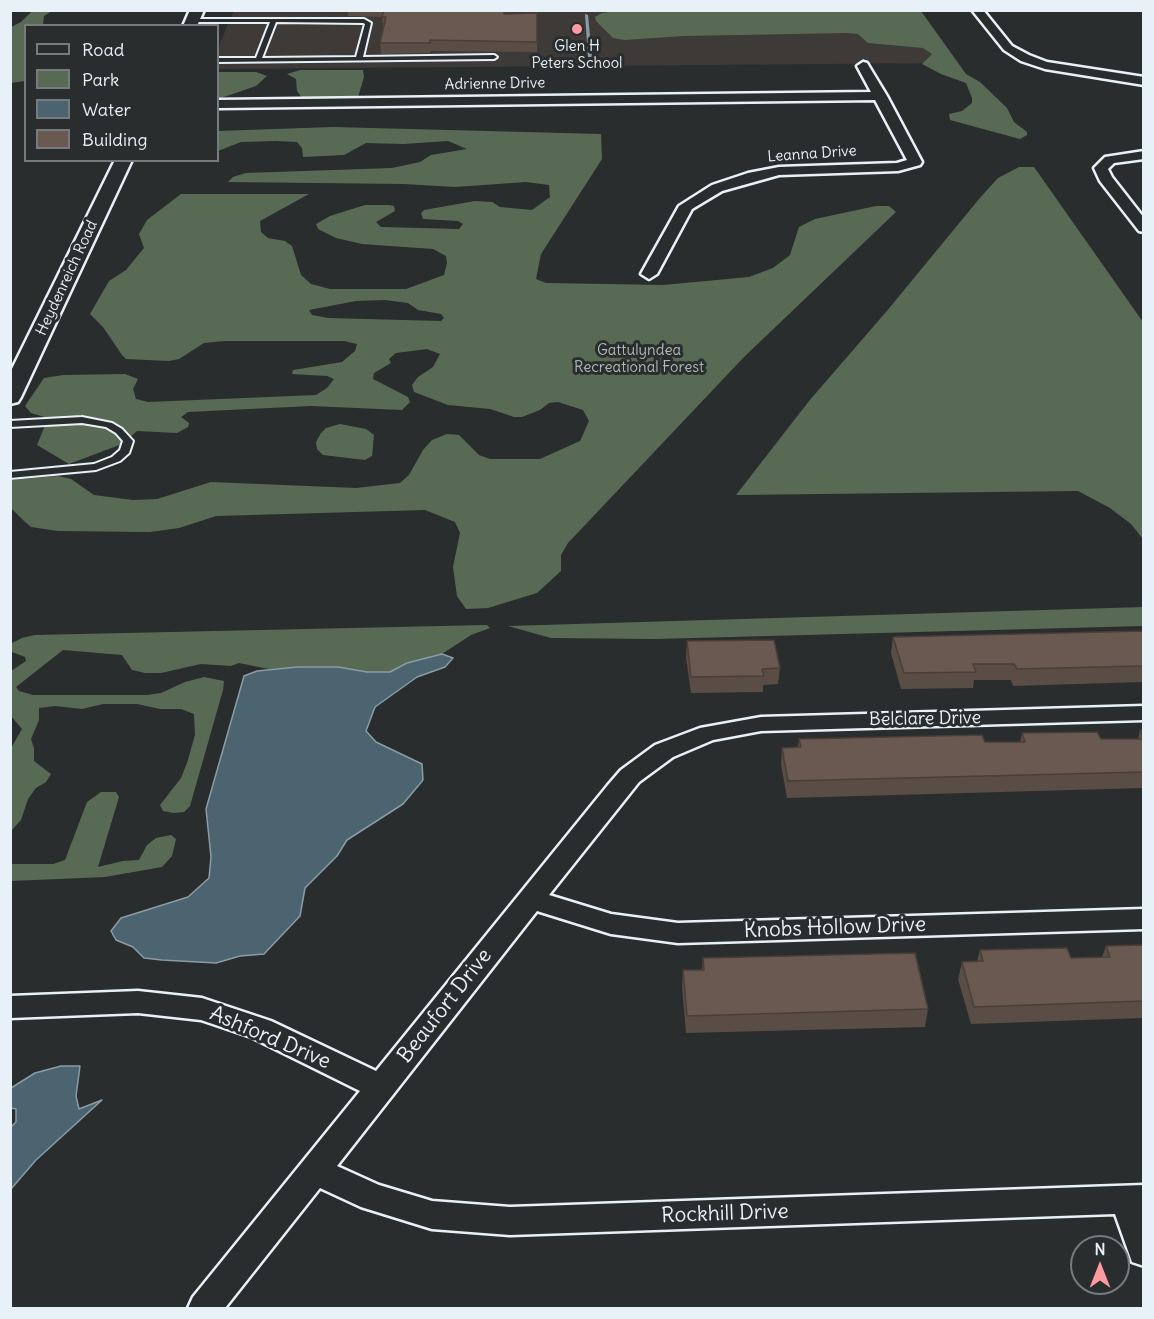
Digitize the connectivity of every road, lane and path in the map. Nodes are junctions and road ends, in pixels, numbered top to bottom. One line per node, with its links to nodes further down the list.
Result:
1 (977, 10): 9 (street)
2 (193, 19): 3 (lane)
3 (273, 20): 5 (lane); 7 (lane)
4 (494, 57): 5 (lane)
5 (359, 59): 7 (lane)
6 (219, 60): 7 (lane)
7 (258, 60)
8 (863, 66): 10 (street, Leanna Drive)
9 (1143, 81)
10 (881, 96): 11 (street, Adrienne Drive); 15 (street, Leanna Drive)
11 (219, 104)
12 (1143, 155): 14 (street)
13 (123, 162): 16 (street, Heydenreich Road)
14 (1143, 228)
15 (649, 274)
16 (10, 397)
17 (10, 424): 18 (lane)
18 (10, 475)
19 (1143, 713): 20 (street, Belclare Drive)
20 (708, 733): 21 (street, Beaufort Drive)
21 (530, 899): 22 (street, Knobs Hollow Drive); 24 (street, Beaufort Drive)
22 (1143, 919)
23 (10, 1007): 24 (street, Ashford Drive)
24 (381, 1087): 25 (street, Beaufort Drive)
25 (316, 1171): 26 (street, Rockhill Drive); 28 (street, Beaufort Drive)
26 (1135, 1200): 27 (street)
27 (1143, 1252)
28 (205, 1308)

